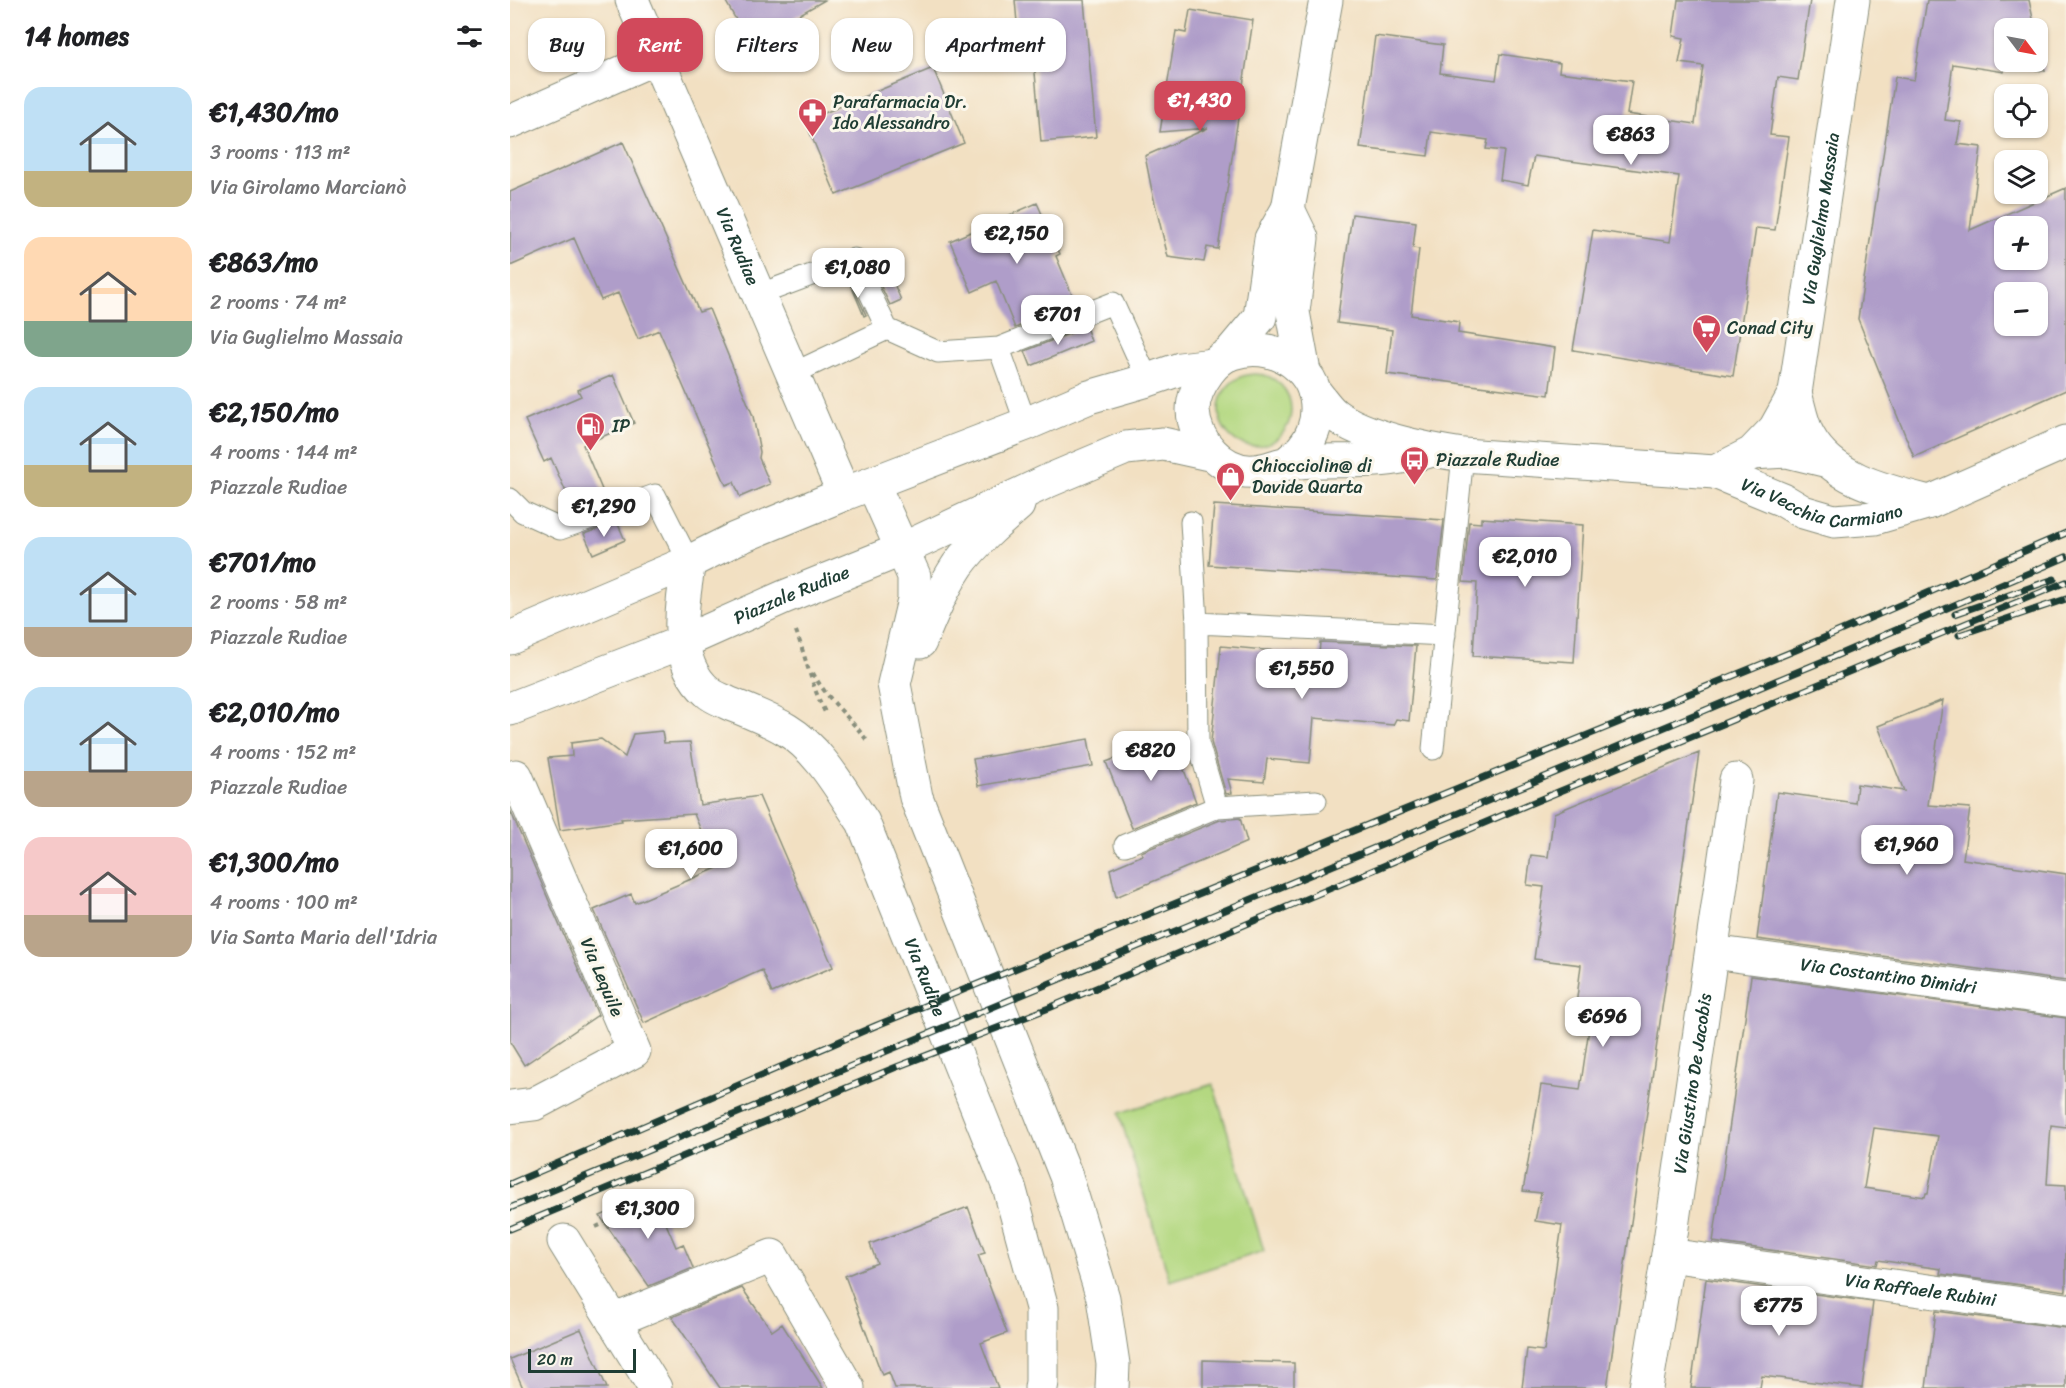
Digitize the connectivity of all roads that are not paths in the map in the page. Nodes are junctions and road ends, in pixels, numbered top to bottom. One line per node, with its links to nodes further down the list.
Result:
1 (632, 0): 4 (main road, Via Rudiae)
2 (1326, 0): 8 (main road)
3 (1853, 0): 16 (main road, Via Guglielmo Massaia)
4 (639, 18)
5 (623, 72): 7 (main road)
6 (661, 72): 9 (main road, Via Rudiae)
7 (510, 122)
8 (1288, 209): 12 (main road); 15 (main road)
9 (758, 295): 10 (lane); 13 (main road, Via Rudiae)
10 (887, 329): 11 (lane); 13 (lane)
11 (999, 348): 14 (lane); 17 (lane)
12 (1221, 359): 14 (main road, Piazzale Rudiae); 15 (main road, Piazzale Rudiae); 21 (main road)
13 (792, 374): 26 (main road, Via Rudiae)
14 (1148, 380): 17 (main road, Piazzale Rudiae)
15 (1309, 382): 19 (main road, Piazzale Rudiae); 23 (main road)
16 (1795, 393): 20 (main road, Via Guglielmo Massaia); 22 (main road, Via Vecchia Carmiano)
17 (1026, 424): 26 (main road, Piazzale Rudiae)
18 (2066, 442): 28 (main road, Via Vecchia Carmiano)
19 (1449, 453): 23 (main road, Piazzale Rudiae); 24 (main road, Piazzale Rudiae); 33 (lane)
20 (1752, 453): 22 (main road, Via Vecchia Carmiano); 24 (main road, Via Guglielmo Massaia)
21 (1213, 455): 23 (main road, Piazzale Rudiae); 25 (main road, Piazzale Rudiae)
22 (1828, 461): 28 (main road, Via Vecchia Carmiano)
23 (1287, 463)
24 (1715, 472): 28 (main road, Via Vecchia Carmiano)
25 (1048, 481): 30 (main road, Piazzale Rudiae); 37 (main road)
26 (858, 489): 30 (main road); 31 (main road, Piazzale Rudiae)
27 (510, 500): 31 (lane)
28 (1930, 502)
29 (1191, 522): 32 (lane)
30 (903, 549): 35 (main road, Piazzale Rudiae); 37 (main road)
31 (689, 562): 34 (main road, Piazzale Rudiae); 35 (main road)
32 (1197, 623): 33 (lane); 42 (lane)
33 (1445, 635): 38 (lane)
34 (510, 638)
35 (683, 642): 36 (main road, Piazzale Rudiae); 53 (main road, Via Rudiae)
36 (510, 709)
37 (900, 719): 54 (main road)
38 (1433, 749)
39 (516, 776): 46 (main road, Via Lequile)
40 (1736, 780): 44 (main road, Via Giustino De Jacobis)
41 (1316, 801): 42 (lane)
42 (1217, 807): 43 (lane)
43 (1125, 845)
44 (1712, 952): 45 (main road, Via Costantino Dimidri); 48 (main road, Via Giustino De Jacobis)
45 (2066, 1000)
46 (510, 1107)
47 (579, 1235): 50 (main road)
48 (1668, 1255): 49 (main road, Via Raffaele Rubini); 55 (main road, Via Giustino De Jacobis)
49 (2066, 1310)
50 (613, 1321): 51 (main road); 52 (main road)
51 (655, 1388)
52 (848, 1388)
53 (1041, 1388)
54 (1112, 1388)
55 (1646, 1388)

